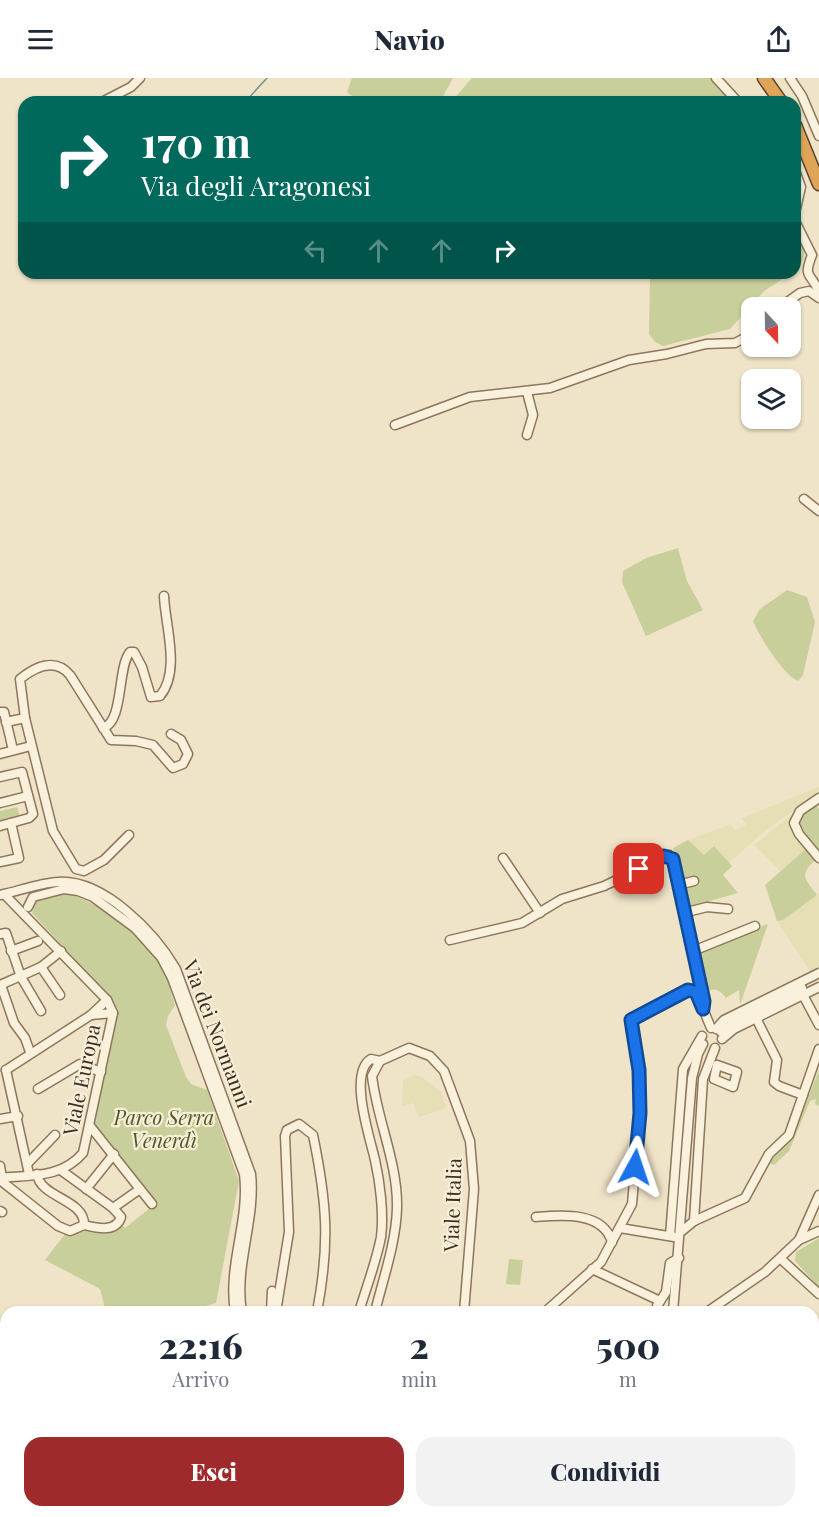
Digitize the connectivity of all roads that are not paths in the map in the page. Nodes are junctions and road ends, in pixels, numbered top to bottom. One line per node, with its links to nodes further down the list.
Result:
1 (140, 78): 5 (street)
2 (716, 78): 6 (street)
3 (764, 78): 7 (highway)
4 (790, 78): 8 (street)
5 (114, 96)
6 (732, 96)
7 (777, 96)
8 (819, 136)
9 (801, 140): 10 (highway)
10 (819, 184)
11 (801, 233): 12 (street)
12 (819, 291)
13 (793, 297): 14 (street)
14 (819, 298)
15 (741, 340): 16 (street)
16 (527, 392): 17 (street); 18 (street)
17 (397, 421)
18 (527, 435)
19 (804, 500): 20 (street)
20 (819, 511)
21 (164, 596): 25 (street)
22 (0, 712): 24 (street)
23 (24, 718): 24 (street); 25 (street); 27 (street)
24 (6, 722): 28 (street)
25 (103, 728): 26 (street)
26 (171, 734)
27 (31, 746): 28 (street); 36 (street)
28 (13, 750): 29 (street)
29 (0, 754)
30 (0, 777): 31 (street)
31 (28, 796): 33 (street); 34 (street)
32 (819, 798): 38 (street)
33 (0, 803)
34 (11, 823): 35 (street); 39 (street)
35 (0, 826)
36 (129, 835)
37 (503, 858): 46 (street)
38 (819, 858)
39 (0, 862)
40 (694, 881): 41 (street)
41 (678, 885): 46 (street); 47 (street)
42 (17, 891): 43 (street, Via dei Normanni); 44 (street); 118 (street, Via dei Normanni)
43 (2, 895): 48 (street, Viale Europa)
44 (28, 907): 48 (street); 117 (street, Via dei Normanni)
45 (728, 909): 47 (street)
46 (540, 913): 51 (street)
47 (683, 913): 55 (street)
48 (31, 919): 54 (street, Viale Europa)
49 (755, 926): 55 (street)
50 (0, 934): 53 (street)
51 (450, 939)
52 (38, 940): 53 (street)
53 (11, 951): 58 (street)
54 (61, 951): 56 (street); 64 (street, Viale Europa)
55 (693, 951): 65 (street)
56 (41, 967): 58 (street); 62 (street)
57 (819, 974): 71 (street)
58 (21, 977): 60 (street); 66 (street)
59 (819, 979): 71 (street)
60 (0, 985): 75 (street)
61 (819, 987): 63 (street)
62 (60, 994)
63 (803, 995): 69 (street); 70 (street)
64 (107, 1000): 67 (street, Viale Europa); 68 (street)
65 (703, 1009): 71 (street); 98 (street)
66 (41, 1011)
67 (113, 1013): 68 (street); 80 (street, Viale Europa)
68 (91, 1015): 75 (street)
69 (756, 1018): 71 (street); 82 (street)
70 (819, 1025)
71 (718, 1032): 72 (street); 73 (street)
72 (701, 1043): 73 (street); 76 (street); 78 (street)
73 (716, 1048): 101 (street)
74 (819, 1049): 82 (street)
75 (30, 1052): 79 (street)
76 (687, 1058): 78 (street); 108 (street)
77 (380, 1061): 122 (street, Viale Italia); 123 (street); 124 (street, Viale Italia)
78 (695, 1064): 107 (street)
79 (3, 1068): 83 (street)
80 (101, 1072): 81 (street); 85 (street, Viale Europa)
81 (38, 1089)
82 (803, 1095): 101 (street)
83 (18, 1116): 84 (street); 88 (street)
84 (0, 1119)
85 (90, 1126): 87 (street); 90 (street, Viale Europa)
86 (55, 1136): 88 (street)
87 (114, 1154): 93 (street); 94 (street)
88 (28, 1163): 91 (street)
89 (0, 1166): 92 (street)
90 (62, 1171): 91 (street); 93 (street)
91 (33, 1174): 92 (street); 103 (street)
92 (1, 1179): 103 (street)
93 (86, 1189): 97 (street)
94 (140, 1189): 96 (street); 97 (street)
95 (819, 1195): 99 (street)
96 (152, 1204)
97 (113, 1208): 103 (street)
98 (628, 1213): 104 (street); 105 (street)
99 (811, 1216): 102 (street); 109 (street)
100 (536, 1217): 110 (street)
101 (694, 1221): 107 (street)
102 (819, 1222)
103 (84, 1225)
104 (620, 1228): 105 (street); 110 (street)
105 (634, 1231): 108 (street)
106 (819, 1231): 109 (street)
107 (681, 1234): 108 (street); 111 (street)
108 (670, 1236)
109 (799, 1240): 112 (street)
110 (612, 1242): 113 (street)
111 (679, 1258): 116 (street); 127 (street)
112 (781, 1259): 115 (street); 128 (street)
113 (592, 1269): 116 (street); 125 (street)
114 (272, 1291): 119 (street)
115 (819, 1294)
116 (660, 1301): 126 (street)
117 (234, 1306)
118 (241, 1306)
119 (271, 1306)
120 (277, 1306): 121 (street)
121 (318, 1306)
122 (361, 1306)
123 (376, 1306)
124 (464, 1306)
125 (552, 1306)
126 (657, 1306)
127 (674, 1306)
128 (715, 1306)

